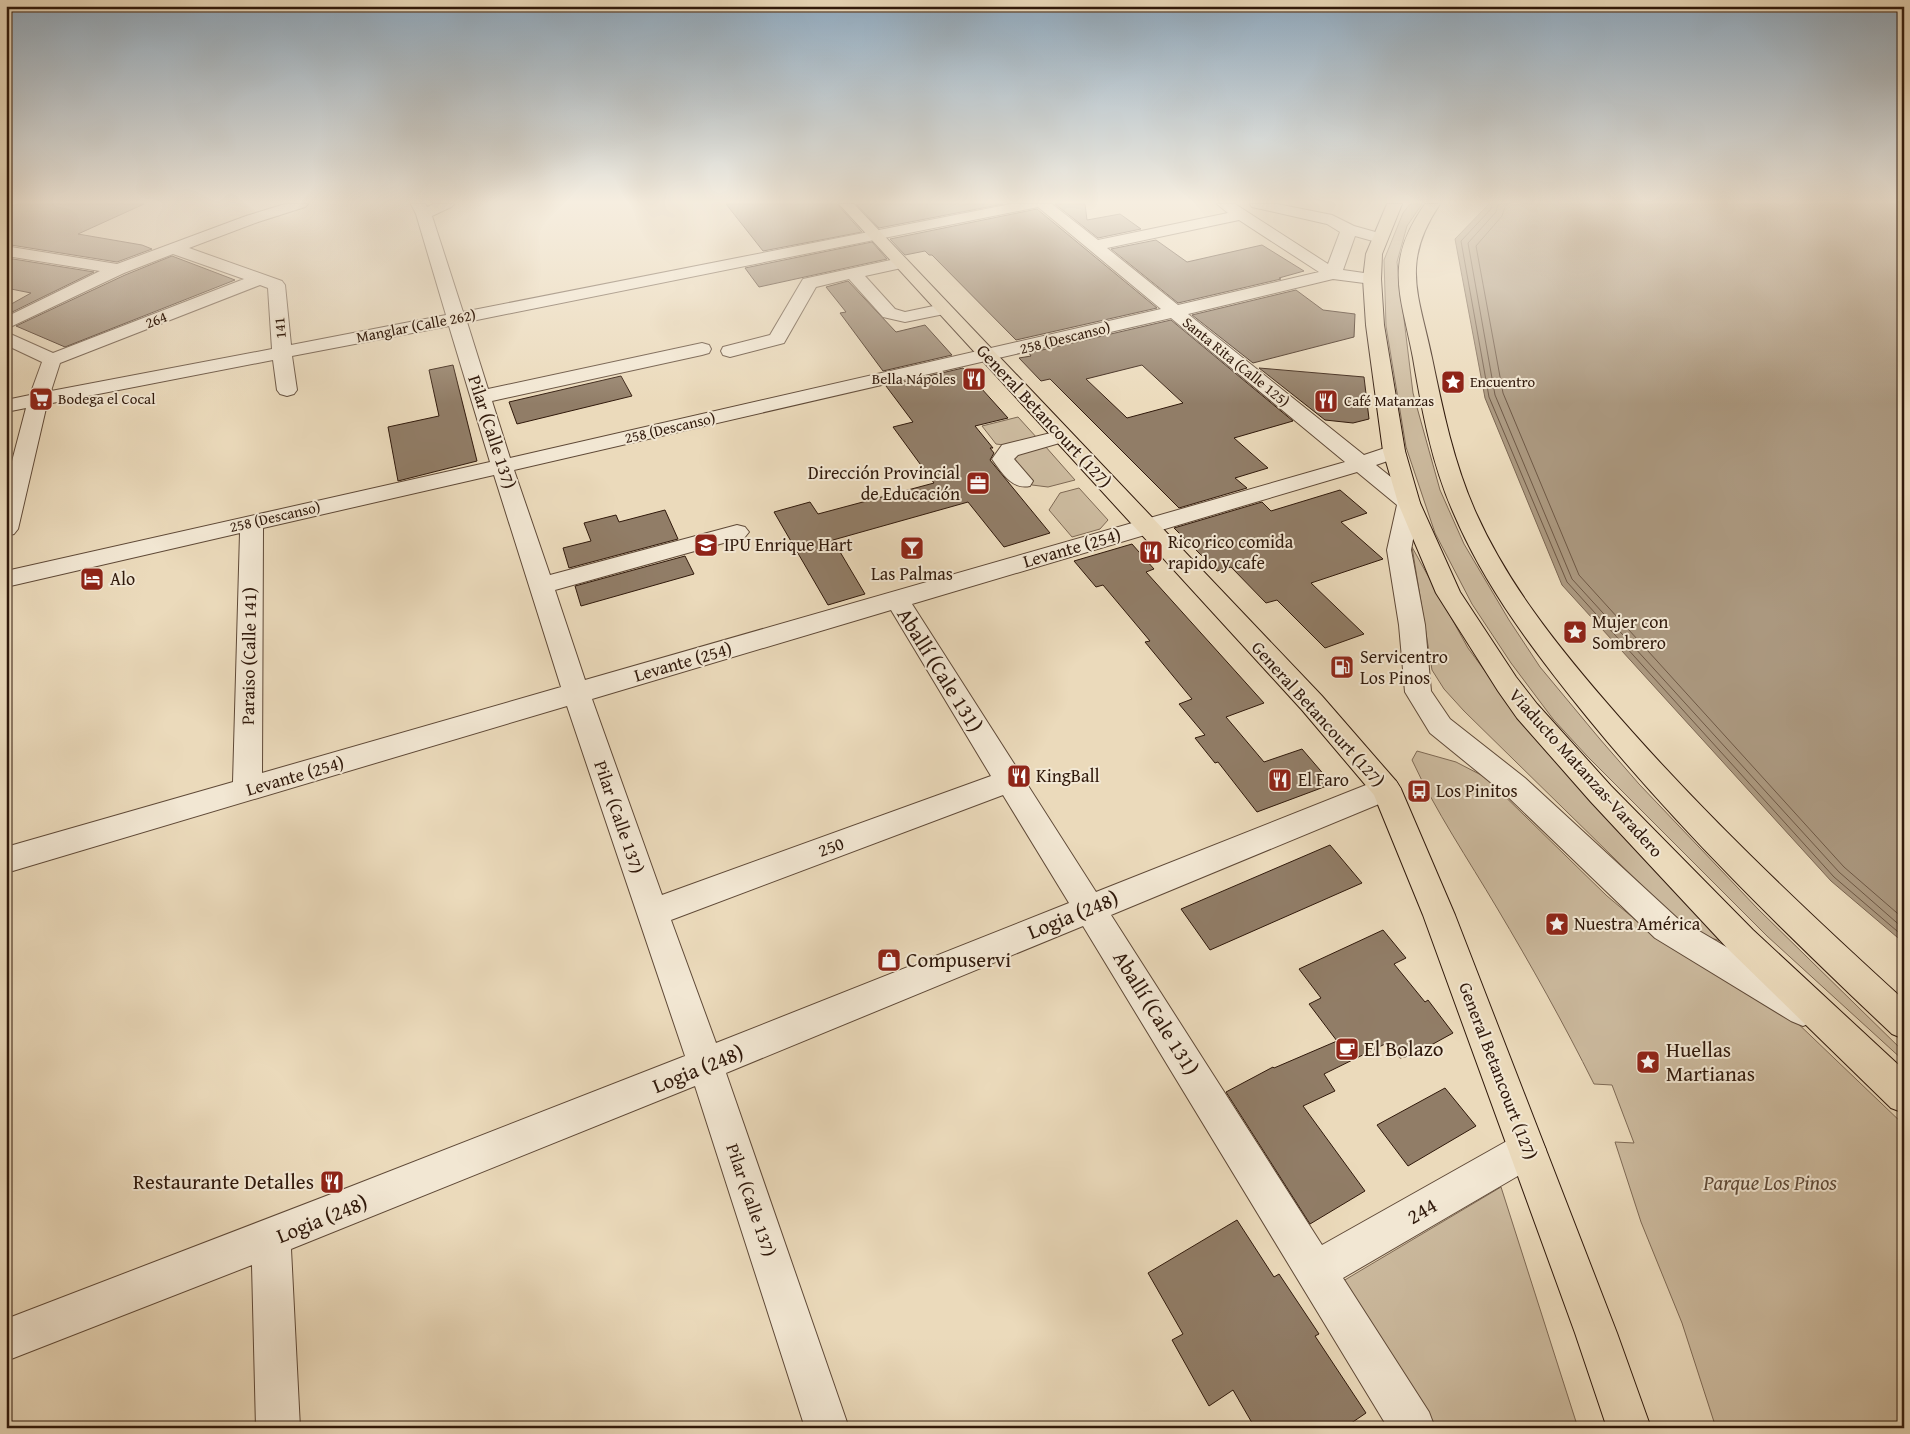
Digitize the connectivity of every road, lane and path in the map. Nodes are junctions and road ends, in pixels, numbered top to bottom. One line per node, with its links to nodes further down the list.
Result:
1 (114, 271): 19 (street)
2 (237, 271): 14 (street, 141)
3 (445, 271): 18 (street, Pilar (Calle 137))
4 (692, 271): 18 (street, Manglar (Calle 262))
5 (863, 271): 12 (street)
6 (907, 271): 16 (main road, General Betancourt (127))
7 (1125, 271): 17 (street, Santa Rita (Calle 125))
8 (1328, 271): 13 (street)
9 (1334, 271): 13 (street)
10 (1373, 271): 15 (main road, Viaducto Matanzas-Varadero)
11 (1407, 271): 50 (main road)
12 (853, 273): 16 (street); 22 (street)
13 (1333, 274): 15 (street); 17 (street, 258 (Descanso))
14 (260, 279): 23 (street, 141); 25 (street, 264)
15 (1372, 279): 31 (main road, Viaducto Matanzas-Varadero)
16 (943, 309): 24 (main road, General Betancourt (127))
17 (1174, 311): 24 (street, 258 (Descanso)); 32 (street, Santa Rita (Calle 125))
18 (456, 319): 23 (street, Manglar (Calle 262)); 27 (street, Pilar (Calle 137))
19 (6, 324)
20 (6, 338): 25 (street)
21 (702, 349): 27 (street)
22 (730, 351)
23 (282, 353): 26 (street, 141); 28 (street, Manglar (Calle 262))
24 (988, 356): 30 (main road, General Betancourt (127)); 33 (street, 258 (Descanso))
25 (52, 360): 28 (street)
26 (287, 390)
27 (481, 397): 33 (street, Pilar (Calle 137))
28 (38, 400): 29 (street, Manglar (Calle 262)); 38 (street)
29 (6, 406)
30 (1063, 436): 34 (street); 37 (main road, General Betancourt (127))
31 (1394, 451): 32 (street, Levante (254)); 35 (main road, Viaducto Matanzas-Varadero)
32 (1360, 464): 35 (street, Santa Rita (Calle 125)); 37 (street, Levante (254))
33 (502, 466): 36 (street, 258 (Descanso)); 41 (street, Pilar (Calle 137))
34 (1022, 481)
35 (1409, 503): 51 (main road, Viaducto Matanzas-Varadero); 51 (street)
36 (252, 522): 40 (street, 258 (Descanso)); 46 (street, Paraiso (Calle 141))
37 (1147, 526): 42 (street, Levante (254)); 45 (main road, General Betancourt (127))
38 (6, 529)
39 (737, 532): 41 (street)
40 (6, 579)
41 (542, 585): 43 (street, Pilar (Calle 137))
42 (897, 600): 43 (street, Levante (254)); 44 (street, Aballí (Cale 131))
43 (576, 693): 46 (street, Levante (254)); 49 (street, Pilar (Calle 137))
44 (1009, 781): 48 (street, Aballí (Cale 131)); 49 (street, 250)
45 (1386, 789): 48 (street, Logia (248)); 54 (main road, General Betancourt (127))
46 (247, 790): 47 (street, Levante (254))
47 (6, 860)
48 (1090, 908): 52 (street, Logia (248)); 56 (street, Aballí (Cale 131))
49 (652, 913): 52 (street, Pilar (Calle 137))
50 (1904, 1023)
51 (1832, 1028): 53 (main road, Viaducto Matanzas-Varadero)
52 (706, 1066): 55 (street, Logia (248)); 59 (street, Pilar (Calle 137))
53 (1904, 1095)
54 (1527, 1150): 56 (street, 244); 61 (main road, General Betancourt (127))
55 (271, 1239): 57 (street, Logia (248)); 58 (street)
56 (1316, 1271): 60 (street, Aballí (Cale 131))
57 (6, 1340)
58 (278, 1428)
59 (827, 1428)
60 (1413, 1428)
61 (1629, 1428)

